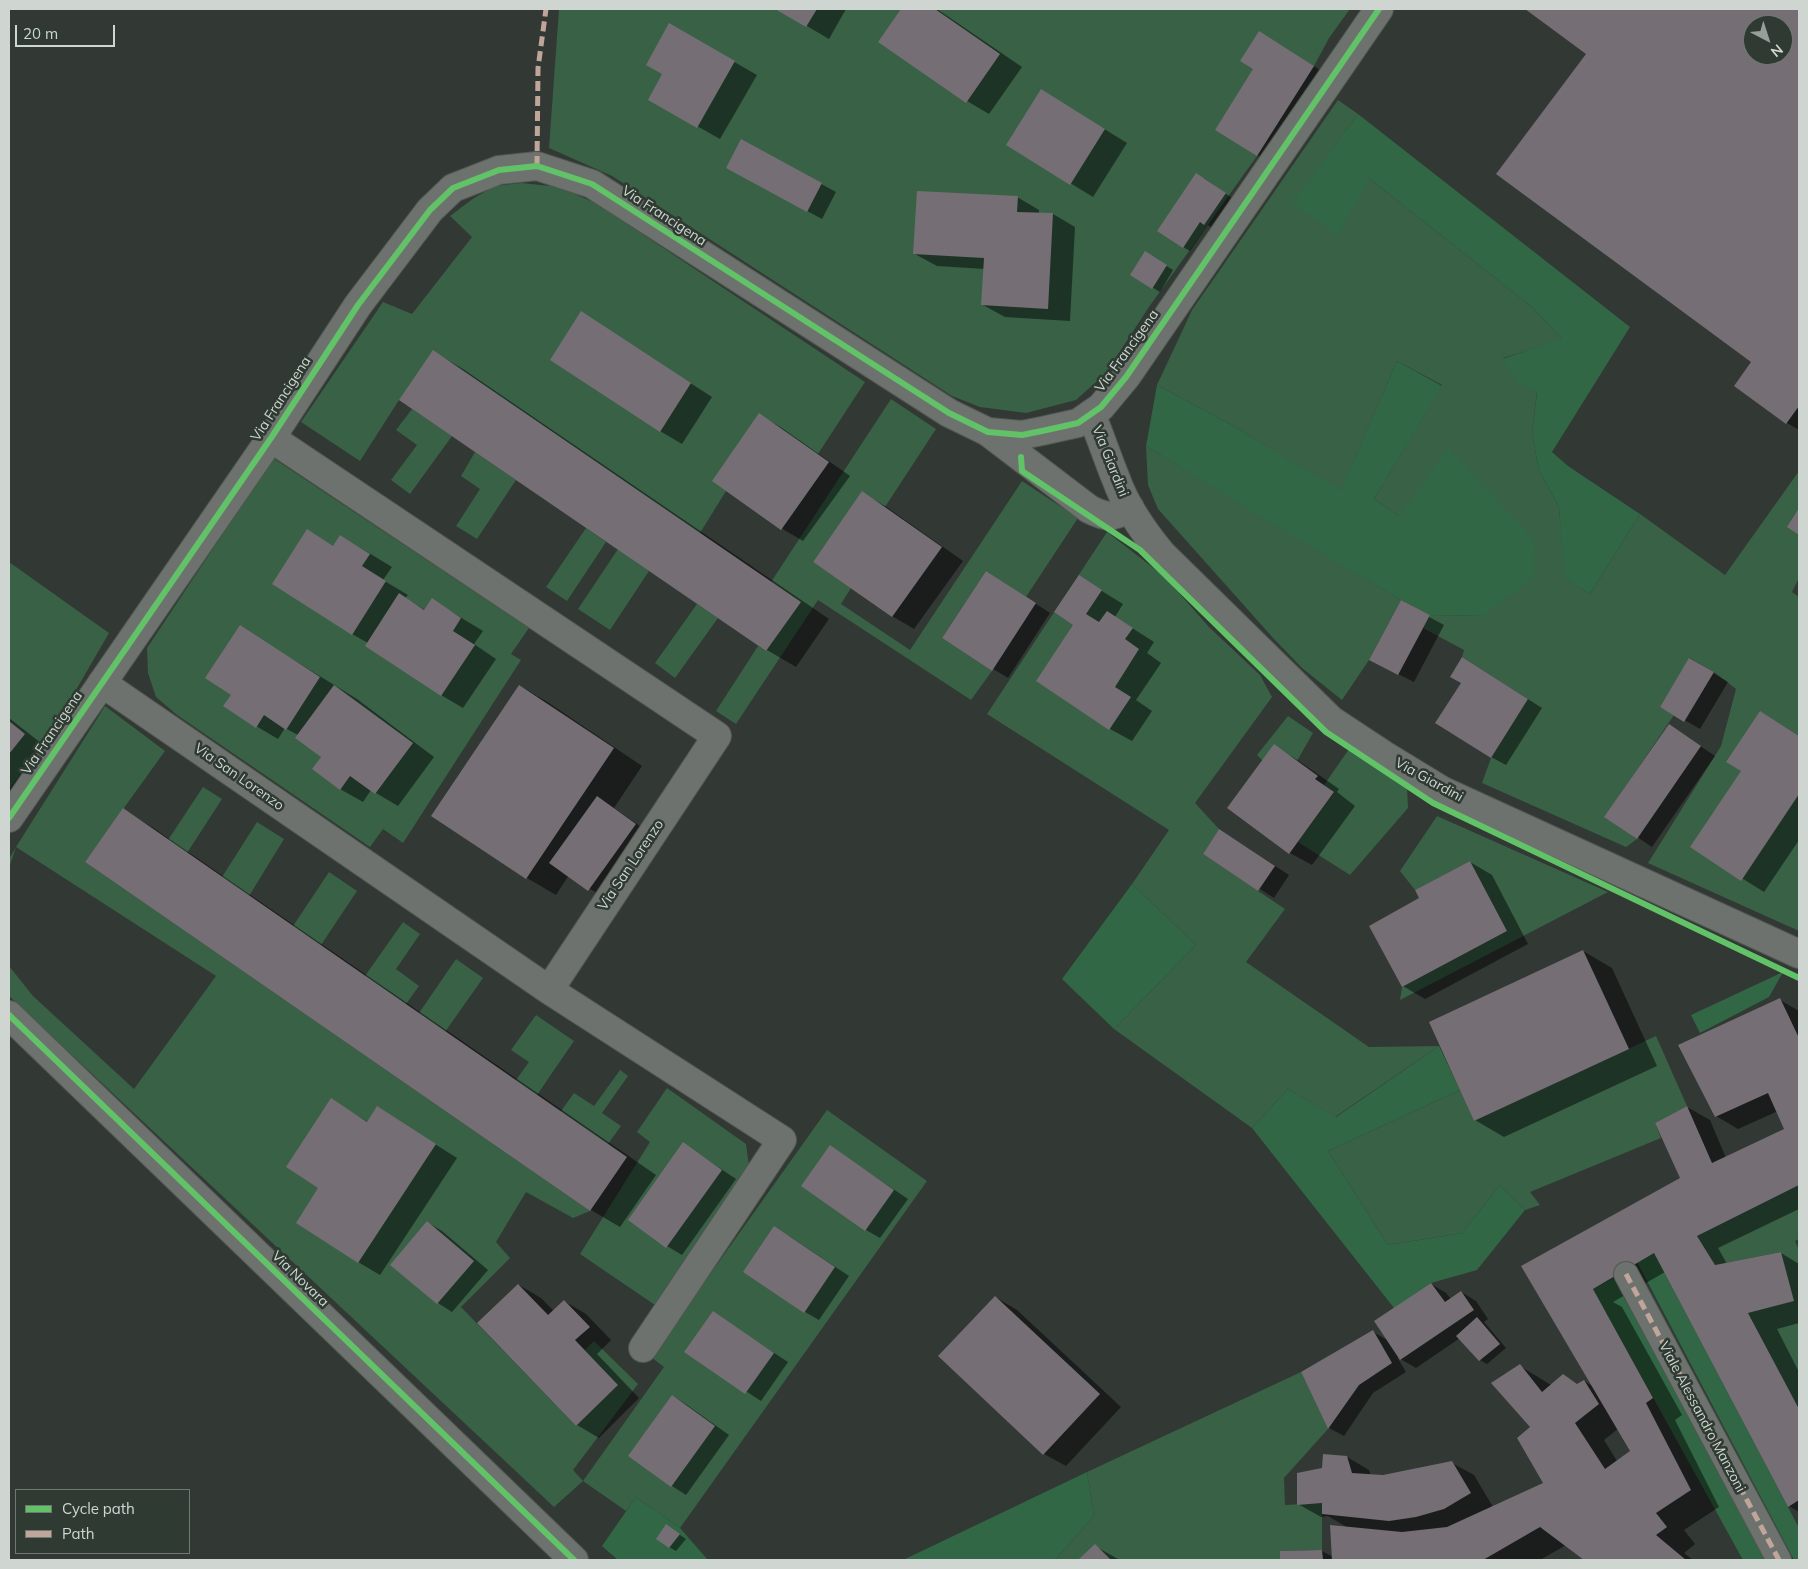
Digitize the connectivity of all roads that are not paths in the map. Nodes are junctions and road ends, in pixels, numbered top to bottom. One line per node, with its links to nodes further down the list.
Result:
1 (1379, 9): 2 (street, Via Francigena)
2 (1091, 414): 3 (street, Via Francigena); 5 (street, Via Giardini)
3 (988, 432): 4 (street, Via Francigena); 5 (street, Via Giardini)
4 (271, 438): 6 (street, Via Francigena); 9 (street, Via San Lorenzo)
5 (1130, 508): 8 (street, Via Giardini)
6 (102, 682): 7 (street, Via Francigena); 9 (street, Via San Lorenzo)
7 (9, 818)
8 (1799, 954)
9 (548, 990): 12 (street)
10 (9, 1015): 13 (street, Via Novara)
11 (1626, 1274): 14 (street, Viale Alessandro Manzoni)
12 (643, 1348)
13 (574, 1560)
14 (1778, 1560)

